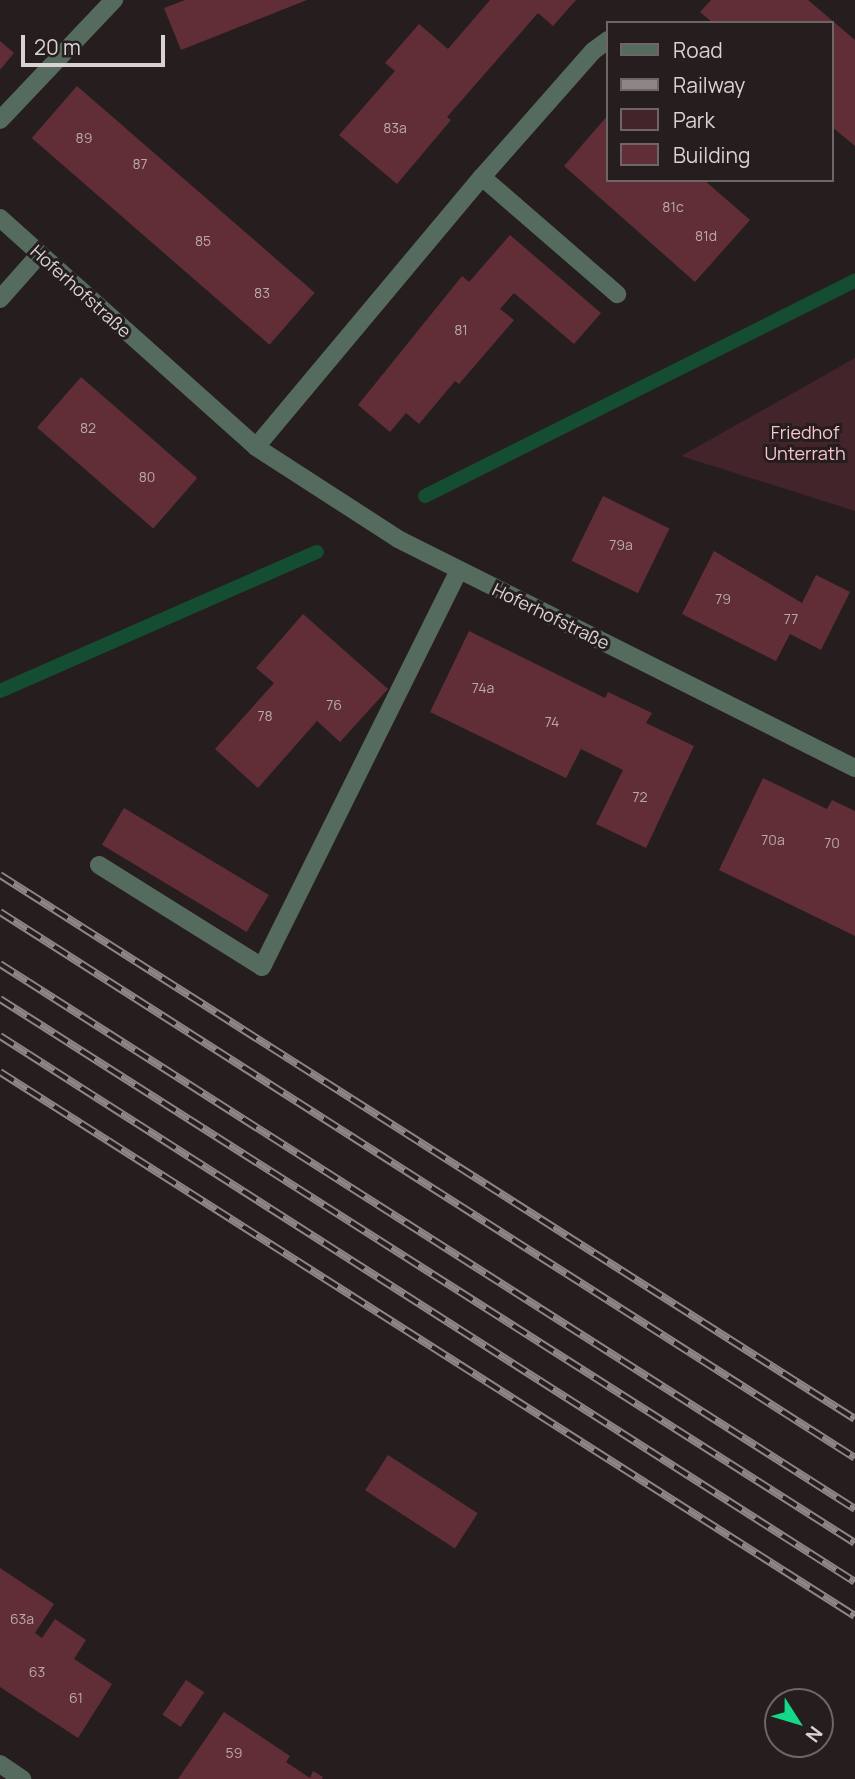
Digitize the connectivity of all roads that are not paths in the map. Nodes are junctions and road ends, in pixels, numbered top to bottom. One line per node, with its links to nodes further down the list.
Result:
1 (114, 0): 3 (street)
2 (606, 41): 4 (street)
3 (0, 120)
4 (482, 177): 7 (street); 9 (street)
5 (0, 218): 6 (street, Hoferhofstraße)
6 (40, 254): 8 (street); 9 (street, Hoferhofstraße)
7 (617, 294)
8 (0, 299)
9 (256, 447): 10 (street, Hoferhofstraße)
10 (459, 570): 11 (street, Hoferhofstraße); 12 (street)
11 (855, 768)
12 (99, 865)
13 (0, 1764): 14 (street)
14 (22, 1779)

